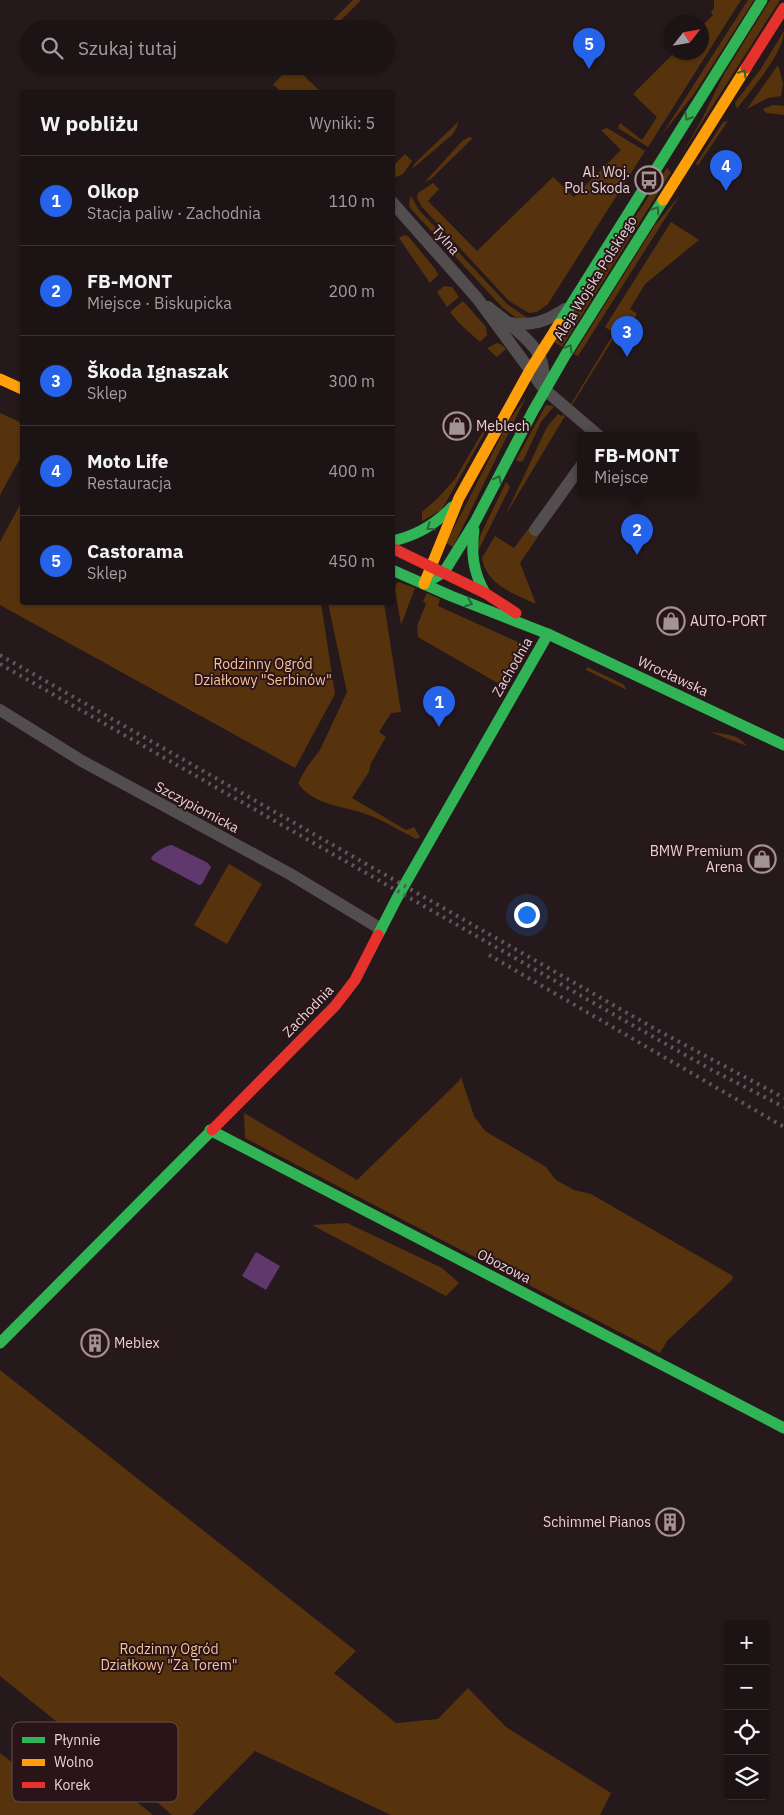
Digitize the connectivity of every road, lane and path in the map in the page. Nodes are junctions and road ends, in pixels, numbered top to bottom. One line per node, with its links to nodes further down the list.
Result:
1 (762, 0): 5 (street, Aleja Wojska Polskiego, one-way to 5)
2 (783, 10): 11 (street, Aleja Wojska Polskiego, one-way to 2)
3 (395, 205): 4 (street, Tylna)
4 (477, 298): 6 (street, Tylna); 8 (street, Tylna)
5 (568, 308): 6 (street); 7 (street, Aleja Wojska Polskiego)
6 (509, 323): 7 (street, Tylna)
7 (539, 354): 8 (street, Aleja Wojska Polskiego); 11 (street)
8 (530, 370): 11 (street, Tylna); 14 (street, Aleja Wojska Polskiego)
9 (0, 379): 10 (street)
10 (20, 388)
11 (544, 389): 12 (street, Tylna); 15 (street, Aleja Wojska Polskiego, one-way to 11)
12 (594, 432)
13 (577, 472): 16 (street)
14 (459, 498): 17 (street, one-way to 17); 19 (street, Aleja Wojska Polskiego)
15 (476, 522): 21 (street, Aleja Wojska Polskiego); 23 (street)
16 (535, 530)
17 (395, 540)
18 (395, 549): 19 (street, Wrocławska)
19 (431, 566): 21 (street, Wrocławska); 22 (street, Aleja Wojska Polskiego)
20 (395, 571): 22 (street, Wrocławska)
21 (444, 572): 22 (street); 23 (street, Wrocławska)
22 (424, 584): 24 (street, Wrocławska, one-way to 24)
23 (485, 593): 24 (street, Wrocławska)
24 (548, 634): 26 (street, Wrocławska); 27 (street, Zachodnia)
25 (0, 710): 27 (street, Szczypiornicka)
26 (784, 745)
27 (381, 929): 28 (street, Zachodnia)
28 (210, 1130): 29 (street, Zachodnia); 30 (street, Obozowa)
29 (0, 1343)
30 (784, 1428)

